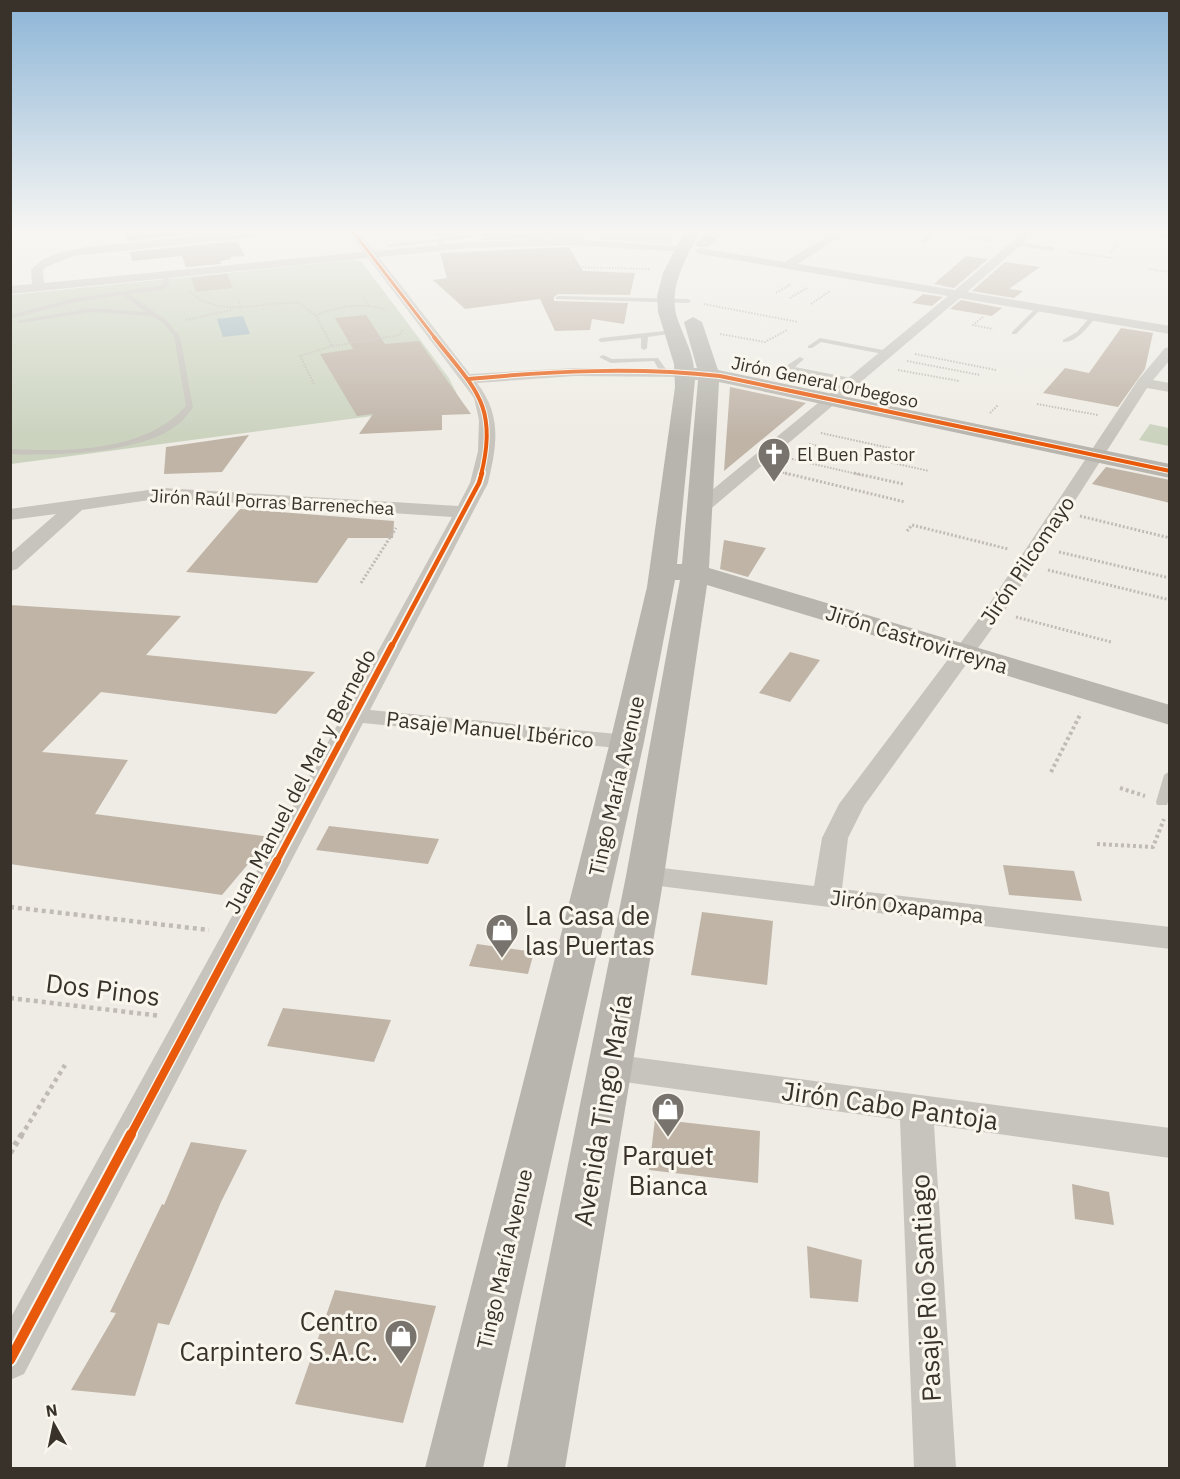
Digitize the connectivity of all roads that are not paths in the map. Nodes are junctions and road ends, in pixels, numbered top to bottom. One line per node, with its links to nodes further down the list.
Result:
1 (91, 298): 12 (lane)
2 (129, 298): 11 (lane)
3 (414, 298): 31 (street, Juan Manuel del Mar y Bernedo)
4 (558, 298): 8 (lane)
5 (666, 298): 8 (main road, Tingo María Avenue)
6 (952, 298): 25 (street)
7 (981, 298): 10 (street)
8 (666, 301): 9 (lane); 15 (main road, Tingo María Avenue)
9 (688, 301): 16 (main road, Tingo María Avenue)
10 (1039, 308): 13 (street); 18 (lane)
11 (152, 315): 14 (lane); 36 (lane)
12 (10, 317)
13 (1093, 317): 17 (street); 21 (lane)
14 (10, 324)
15 (671, 327): 16 (main road); 19 (lane); 28 (main road, Tingo María Avenue)
16 (695, 327): 30 (main road, Tingo María Avenue)
17 (1170, 330)
18 (1014, 333)
19 (645, 335): 20 (lane); 23 (lane)
20 (601, 339)
21 (1065, 341)
22 (810, 347): 25 (lane)
23 (644, 348)
24 (1170, 351): 33 (street, Jirón Pilcomayo)
25 (884, 356): 32 (street)
26 (603, 357): 29 (lane)
27 (800, 359): 32 (lane)
28 (668, 364): 29 (street, Jirón General Orbegoso); 30 (main road, Jirón General Orbegoso); 44 (main road, Tingo María Avenue)
29 (611, 366): 31 (street, Jirón General Orbegoso)
30 (709, 374): 35 (main road, Jirón General Orbegoso); 40 (main road, Tingo María Avenue)
31 (468, 379): 41 (street, Juan Manuel del Mar y Bernedo)
32 (857, 380): 35 (street)
33 (1143, 383): 34 (street); 37 (street, Jirón Pilcomayo)
34 (1170, 388)
35 (835, 399): 37 (main road, Jirón General Orbegoso); 40 (street)
36 (10, 451)
37 (1096, 456): 38 (main road, Jirón General Orbegoso); 45 (street, Jirón Pilcomayo)
38 (1170, 471)
39 (77, 505): 41 (street, Jirón Raúl Porras Barrenechea); 42 (street, Jirón Raúl Porras Barrenechea); 43 (street)
40 (701, 508): 44 (main road, Tingo María Avenue)
41 (463, 512): 46 (street, Juan Manuel del Mar y Bernedo)
42 (10, 515)
43 (10, 565)
44 (679, 572): 45 (main road, Jirón Castrovirreyna); 48 (main road, Tingo María Avenue); 51 (main road, Avenida Tingo María)
45 (963, 653): 47 (main road, Jirón Castrovirreyna); 52 (street, Jirón Pilcomayo)
46 (354, 715): 48 (street, Pasaje Manuel Ibérico); 57 (street, Juan Manuel del Mar y Bernedo)
47 (1170, 716)
48 (627, 742): 59 (main road, Tingo María Avenue)
49 (1170, 775): 50 (lane)
50 (1162, 802)
51 (645, 876): 52 (street, Jirón Oxapampa); 54 (main road, Avenida Tingo María)
52 (827, 896): 53 (street, Jirón Oxapampa)
53 (1168, 944)
54 (610, 1067): 55 (street, Jirón Cabo Pantoja); 60 (main road, Avenida Tingo María)
55 (916, 1108): 56 (street, Jirón Cabo Pantoja); 61 (street, Pasaje Rio Santiago)
56 (1170, 1143)
57 (20, 1325): 58 (street, Juan Manuel del Mar y Bernedo)
58 (10, 1360)
59 (454, 1468)
60 (536, 1468)
61 (934, 1468)

